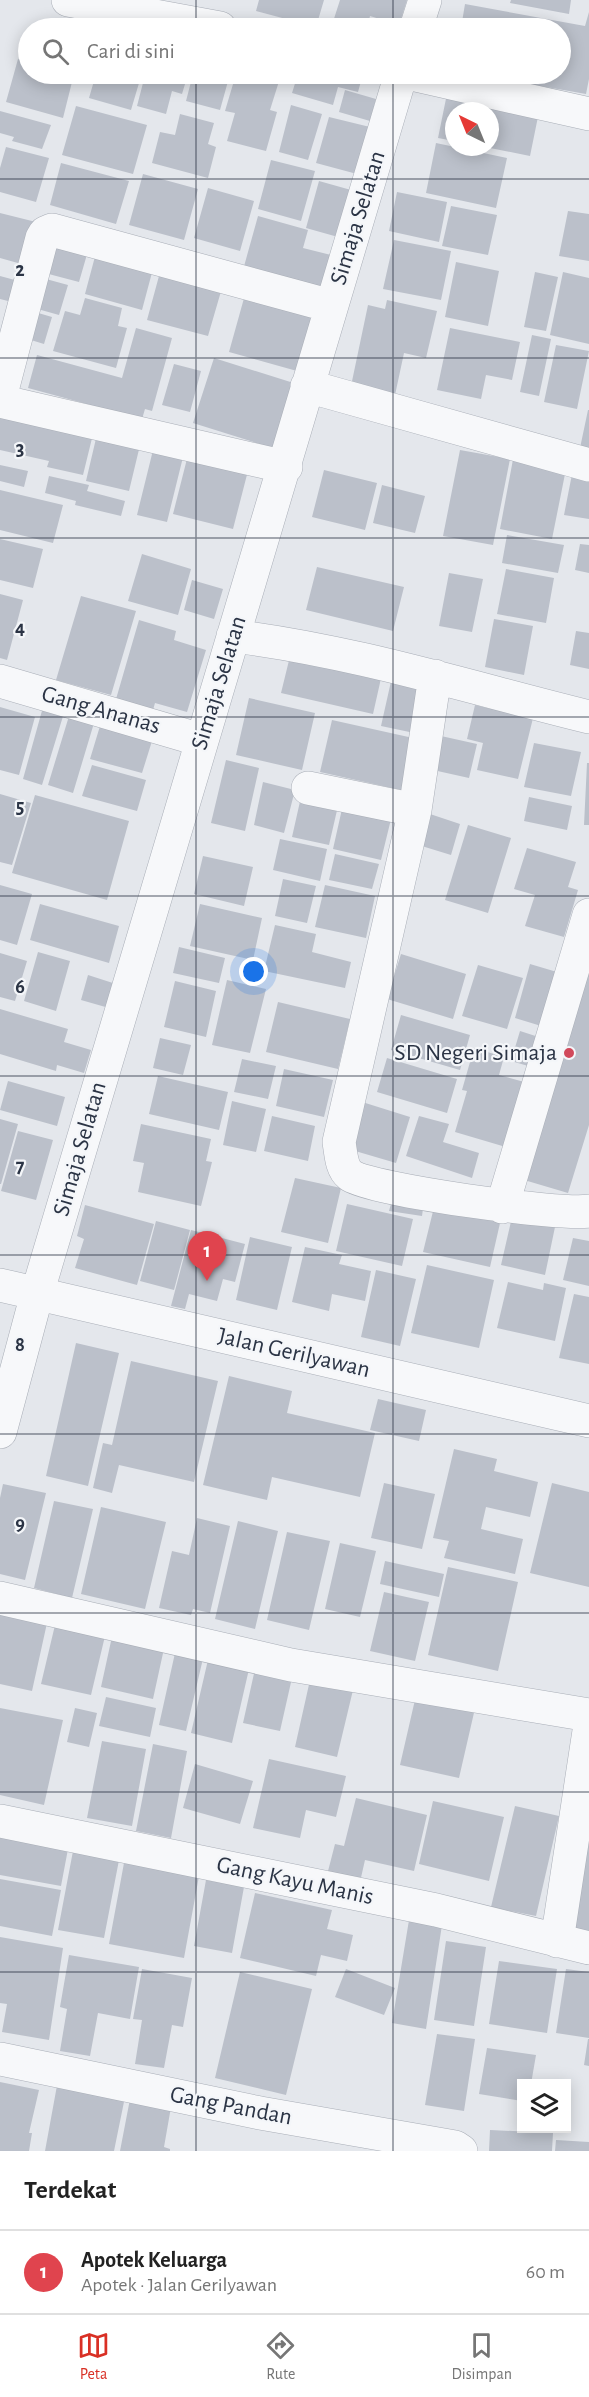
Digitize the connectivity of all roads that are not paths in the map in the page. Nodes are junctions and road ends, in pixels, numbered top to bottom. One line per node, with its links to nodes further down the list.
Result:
1 (68, 0): 3 (street)
2 (425, 0): 4 (street)
3 (166, 18)
4 (419, 18)
5 (398, 84): 8 (street, Simaja Selatan)
6 (456, 84): 7 (street)
7 (589, 114)
8 (331, 306): 9 (street, Simaja Selatan); 10 (street)
9 (307, 386): 11 (street); 12 (street, Simaja Selatan)
10 (0, 399): 12 (street)
11 (589, 465)
12 (286, 467): 13 (street, Simaja Selatan)
13 (233, 636): 14 (street); 17 (street, Simaja Selatan)
14 (435, 676): 16 (street); 19 (street)
15 (0, 681): 17 (street, Gang Ananas)
16 (589, 717)
17 (201, 740): 24 (street, Simaja Selatan)
18 (309, 788): 19 (street)
19 (415, 810): 21 (street)
20 (589, 915): 21 (street)
21 (502, 1207): 22 (street)
22 (589, 1211)
23 (0, 1285): 24 (street, Jalan Gerilyawan)
24 (37, 1294): 25 (street, Jalan Gerilyawan); 26 (street, Simaja Selatan)
25 (589, 1421)
26 (0, 1432)
27 (0, 1598): 28 (street)
28 (589, 1715)
29 (589, 1731): 31 (street)
30 (0, 1821): 31 (street, Gang Kayu Manis)
31 (558, 1941): 32 (street, Gang Kayu Manis)
32 (589, 1948)
33 (0, 2059): 34 (street, Gang Pandan)
34 (461, 2151)

